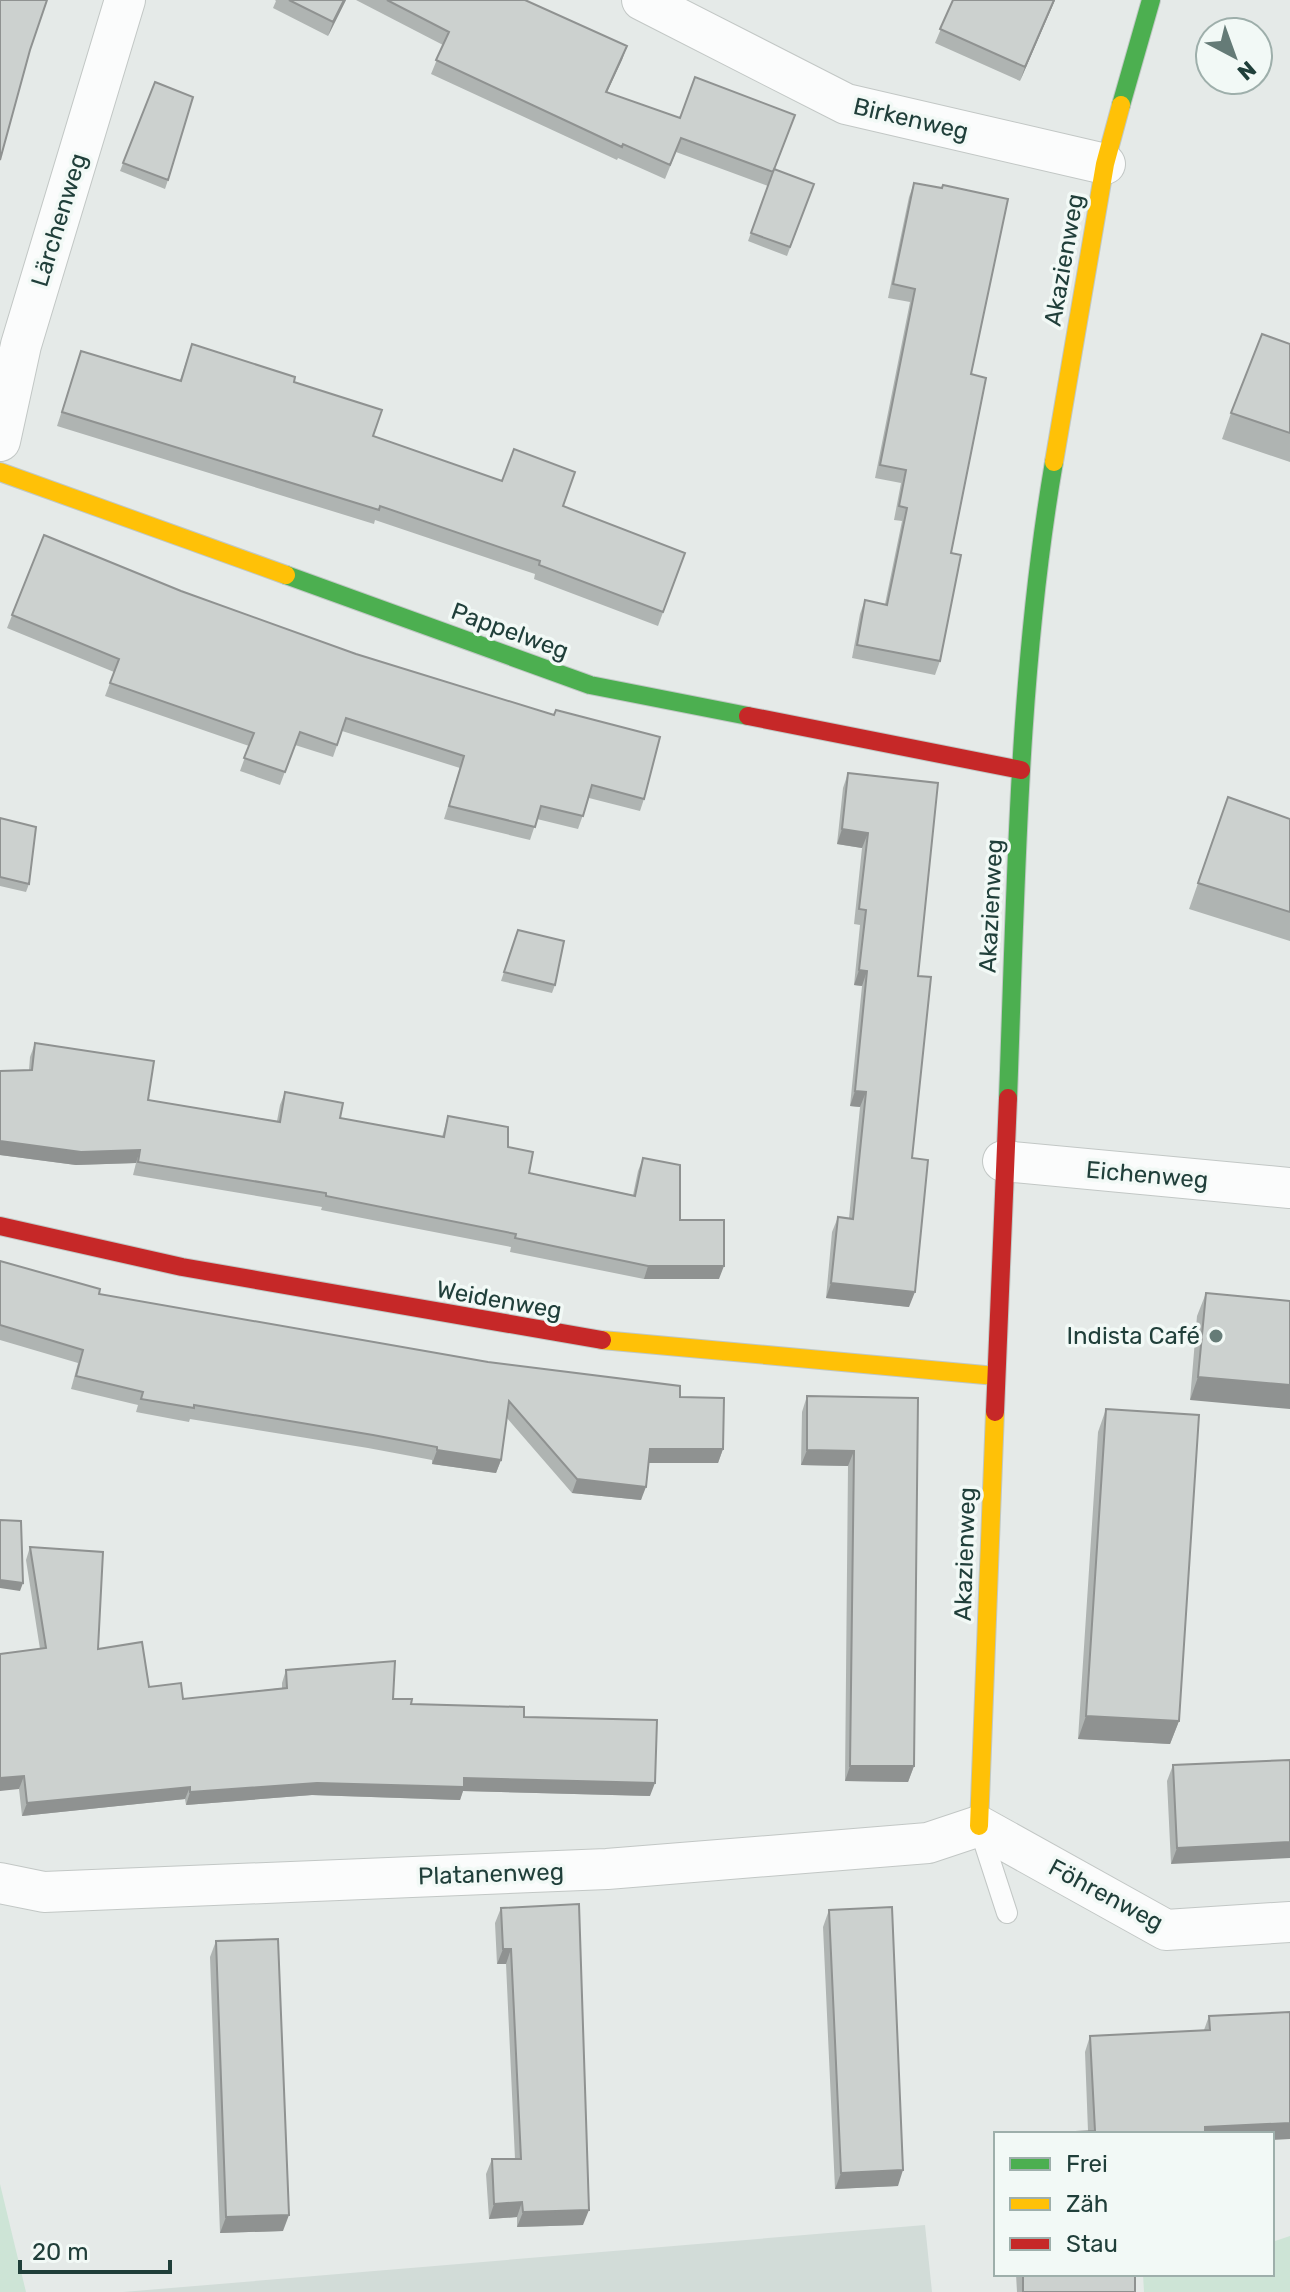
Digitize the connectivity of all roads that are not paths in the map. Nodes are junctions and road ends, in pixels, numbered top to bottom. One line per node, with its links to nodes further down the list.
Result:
1 (125, 0): 5 (street, Lärchenweg)
2 (642, 0): 4 (street, Birkenweg)
3 (1151, 0): 4 (street, Akazienweg)
4 (1105, 164): 7 (street, Akazienweg)
5 (0, 441)
6 (0, 472): 7 (street, Pappelweg)
7 (1021, 770): 8 (street, Akazienweg)
8 (1003, 1161): 9 (street, Eichenweg); 11 (street, Akazienweg)
9 (1290, 1188)
10 (0, 1226): 11 (street, Weidenweg)
11 (996, 1376): 12 (street, Akazienweg)
12 (979, 1826): 13 (street, Platanenweg); 14 (lane); 15 (street, Föhrenweg)
13 (0, 1884)
14 (1007, 1913)
15 (1290, 1922)

